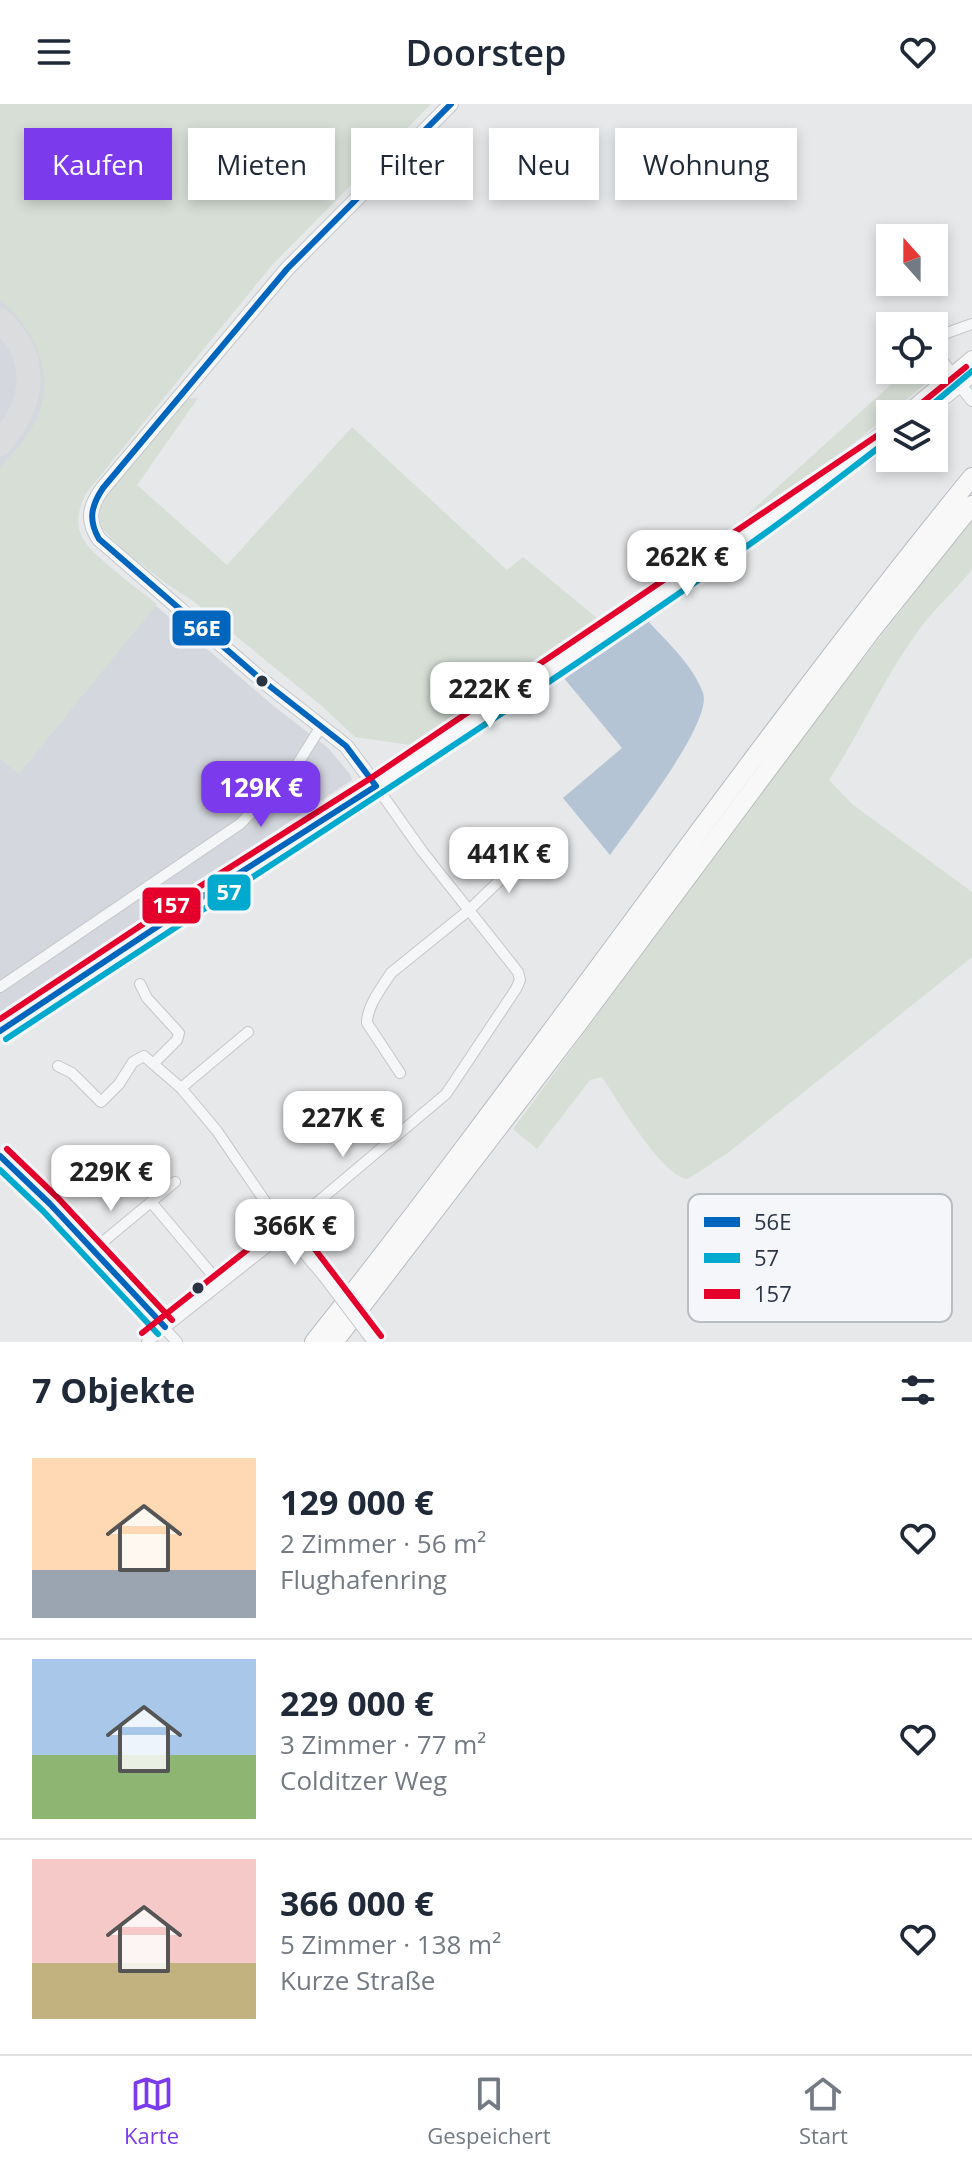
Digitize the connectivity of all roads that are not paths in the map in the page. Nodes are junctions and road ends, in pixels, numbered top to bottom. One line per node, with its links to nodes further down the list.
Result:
1 (451, 104): 16 (main road)
2 (972, 324): 3 (street)
3 (948, 333)
4 (972, 358): 7 (main road)
5 (948, 368): 7 (street)
6 (972, 375): 7 (main road)
7 (956, 380): 8 (main road); 9 (main road); 10 (street)
8 (926, 400)
9 (937, 400)
10 (972, 400)
11 (876, 437): 15 (main road)
12 (876, 448): 15 (main road)
13 (972, 477): 37 (highway)
14 (972, 505): 38 (highway)
15 (736, 542): 17 (main road)
16 (322, 725): 17 (main road); 21 (street)
17 (376, 786): 19 (street); 22 (main road)
18 (526, 855): 19 (street)
19 (469, 910): 26 (street); 31 (street)
20 (140, 984): 24 (street)
21 (0, 987)
22 (0, 1031)
23 (248, 1032): 27 (street)
24 (154, 1063): 25 (street); 27 (street)
25 (58, 1066)
26 (400, 1073)
27 (181, 1088): 31 (street)
28 (0, 1156): 32 (street)
29 (175, 1182): 30 (street)
30 (151, 1202): 32 (street); 33 (street)
31 (286, 1232): 33 (street); 39 (street, bridge)
32 (93, 1250): 34 (street)
33 (220, 1284): 34 (street)
34 (165, 1327): 35 (street); 36 (street)
35 (147, 1342)
36 (177, 1342)
37 (314, 1342)
38 (334, 1342)
39 (373, 1342)

